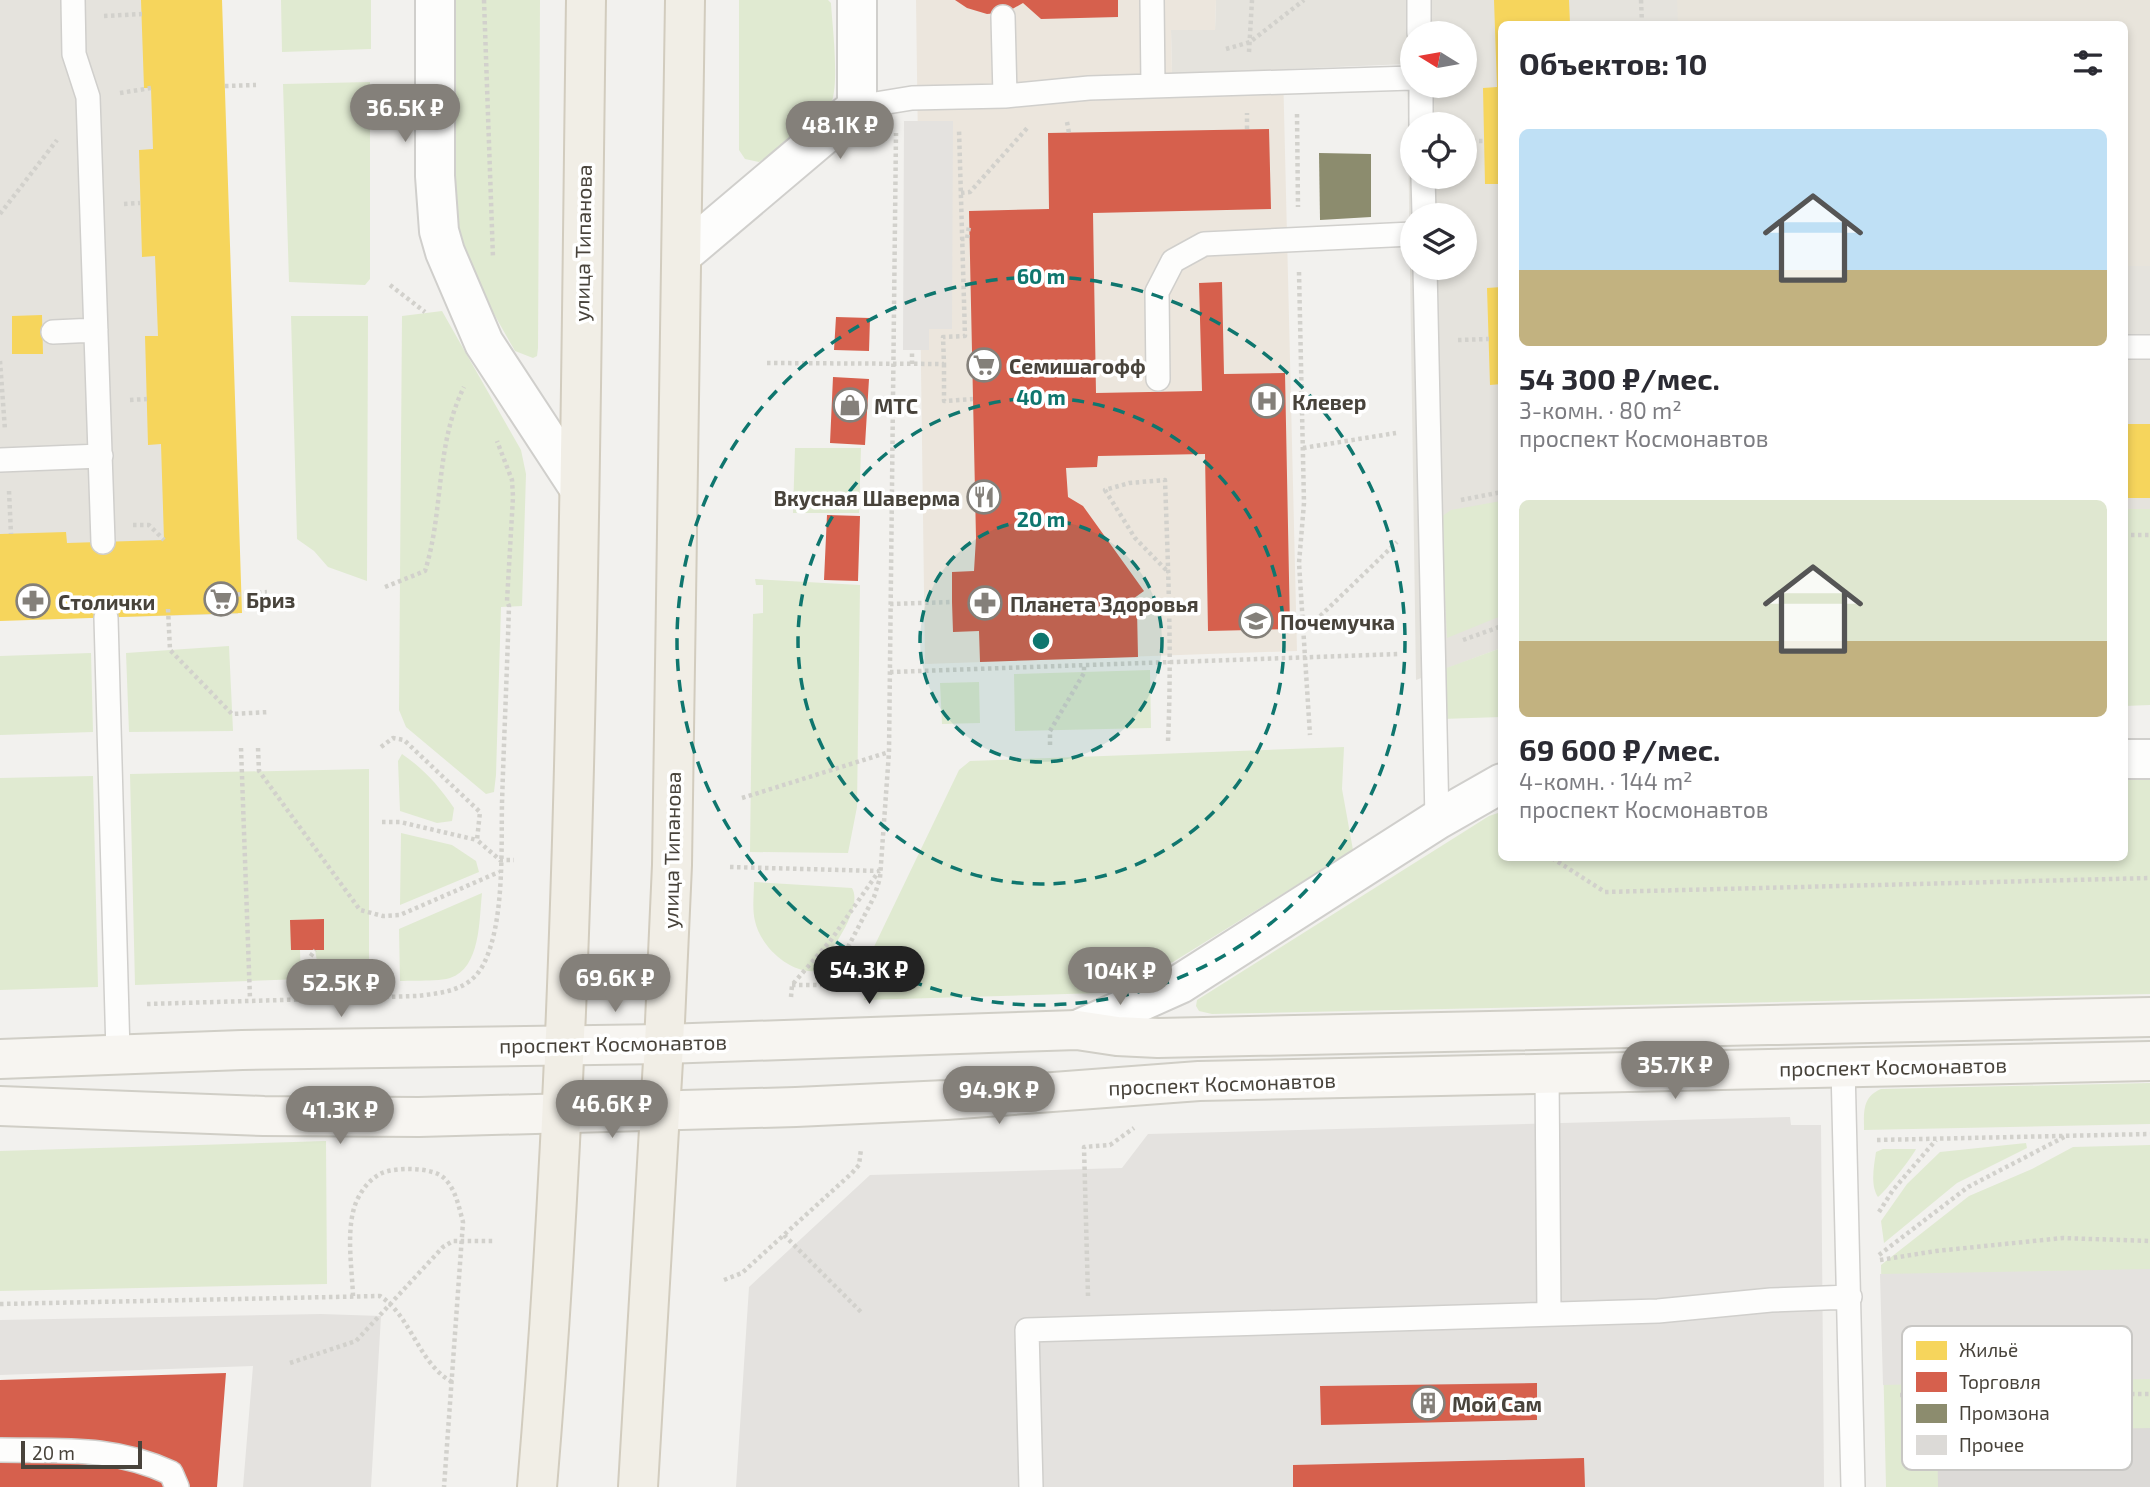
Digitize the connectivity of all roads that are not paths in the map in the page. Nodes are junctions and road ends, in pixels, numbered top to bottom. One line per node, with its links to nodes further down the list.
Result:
1 (73, 0): 17 (lane)
2 (435, 0): 24 (street)
3 (586, 0): 24 (main road, улица Типанова)
4 (685, 0): 15 (main road, улица Типанова)
5 (857, 0): 13 (street)
6 (1152, 0): 11 (lane)
7 (1419, 0): 9 (lane)
8 (1003, 17): 12 (lane)
9 (1419, 21)
10 (1400, 78): 11 (lane)
11 (1153, 86): 12 (lane)
12 (1005, 96): 13 (lane)
13 (858, 107): 15 (street)
14 (1400, 235): 21 (lane)
15 (682, 255): 34 (main road, улица Типанова)
16 (1425, 280): 30 (lane)
17 (96, 330): 18 (lane); 22 (lane)
18 (53, 332)
19 (2128, 347): 20 (lane)
20 (2150, 347)
21 (1158, 379)
22 (101, 456): 23 (lane); 25 (lane)
23 (4, 460)
24 (577, 485): 33 (main road, улица Типанова)
25 (103, 542)
26 (106, 618): 35 (lane)
27 (2128, 759): 28 (street)
28 (2150, 759)
29 (1498, 785): 30 (street)
30 (1437, 820): 32 (street)
31 (2150, 1017): 32 (street, проспект Космонавтов)
32 (1077, 1030): 34 (street, проспект Космонавтов)
33 (565, 1044): 34 (street, проспект Космонавтов); 35 (street, проспект Космонавтов); 42 (main road, улица Типанова)
34 (664, 1044): 41 (main road, улица Типанова)
35 (118, 1053): 36 (street, проспект Космонавтов)
36 (0, 1059)
37 (2150, 1061): 38 (street, проспект Космонавтов)
38 (1843, 1067): 39 (street, проспект Космонавтов); 43 (lane)
39 (1547, 1074): 41 (street, проспект Космонавтов); 44 (lane)
40 (0, 1106): 42 (street, проспект Космонавтов)
41 (661, 1109): 42 (street, проспект Космонавтов); 48 (main road, улица Типанова)
42 (562, 1112): 47 (main road, улица Типанова)
43 (1850, 1297): 44 (lane); 50 (lane)
44 (1549, 1314): 49 (lane)
45 (0, 1450): 46 (lane)
46 (177, 1487)
47 (537, 1487)
48 (638, 1487)
49 (1031, 1487)
50 (1853, 1487)

